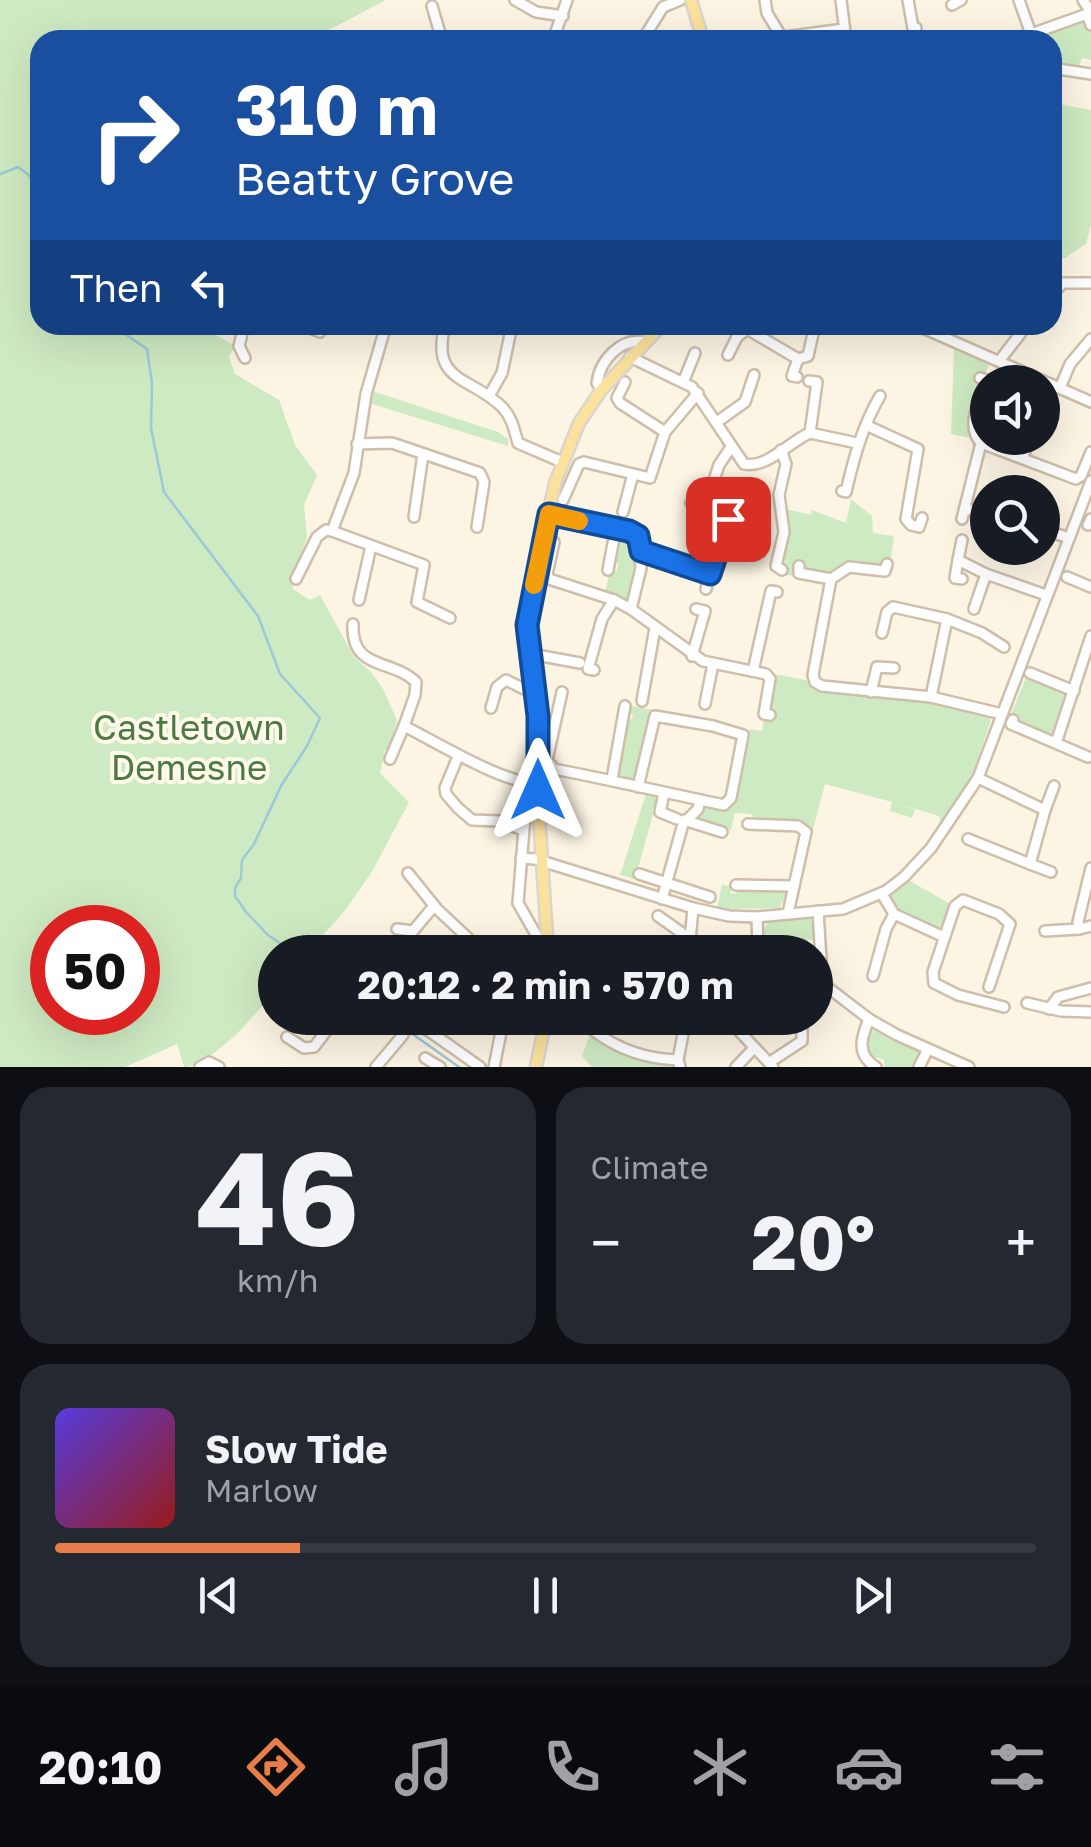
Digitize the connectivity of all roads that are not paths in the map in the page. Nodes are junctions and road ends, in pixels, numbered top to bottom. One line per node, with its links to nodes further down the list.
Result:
1 (515, 0): 11 (street)
2 (566, 0): 11 (street)
3 (680, 0): 15 (street)
4 (690, 0): 16 (main road)
5 (765, 0): 17 (street)
6 (841, 0): 18 (street)
7 (908, 0): 12 (street)
8 (1020, 0): 19 (street)
9 (432, 6): 13 (street)
10 (1088, 12): 20 (street)
11 (563, 16): 14 (street)
12 (916, 28)
13 (439, 30)
14 (558, 30)
15 (649, 30)
16 (700, 30)
17 (777, 30)
18 (845, 30)
19 (1025, 30)
20 (1043, 30)
21 (1062, 70): 22 (street)
22 (1091, 74)
23 (1091, 282): 24 (street)
24 (1062, 285)
25 (236, 335): 37 (street)
26 (240, 335): 42 (street)
27 (383, 335): 61 (street)
28 (443, 335): 53 (street)
29 (510, 335): 53 (street)
30 (652, 335): 36 (main road)
31 (740, 335): 40 (street)
32 (757, 335): 43 (street)
33 (812, 335): 43 (street)
34 (940, 335): 44 (street)
35 (1019, 335): 44 (street)
36 (645, 342): 41 (main road); 51 (street)
37 (230, 344)
38 (1088, 347): 50 (street)
39 (694, 353): 47 (street)
40 (728, 355)
41 (630, 357): 47 (street); 51 (main road)
42 (245, 358)
43 (798, 359): 46 (street)
44 (1000, 360): 55 (street)
45 (754, 375): 56 (street)
46 (797, 377)
47 (684, 380): 52 (street)
48 (809, 380): 59 (street)
49 (625, 382): 58 (street)
50 (1062, 383)
51 (602, 390): 69 (main road)
52 (698, 393): 56 (street); 58 (street)
53 (489, 396): 69 (street)
54 (880, 396): 57 (street)
55 (1091, 402)
56 (717, 422): 62 (street)
57 (868, 426): 60 (street); 83 (street)
58 (665, 432): 71 (street)
59 (810, 432): 60 (street); 63 (street)
60 (856, 443): 76 (street)
61 (357, 444): 65 (street); 86 (street)
62 (731, 447): 63 (street); 74 (street)
63 (781, 450): 97 (street)
64 (1091, 452): 68 (street)
65 (423, 454): 82 (street); 84 (street)
66 (1014, 455): 68 (street)
67 (1023, 455): 68 (street)
68 (1022, 458)
69 (562, 462): 80 (main road)
70 (633, 474): 71 (street); 77 (street); 79 (street)
71 (650, 478): 73 (street)
72 (1091, 481): 88 (street)
73 (664, 482)
74 (712, 486)
75 (970, 490): 81 (street)
76 (842, 491)
77 (563, 500)
78 (692, 503): 98 (street)
79 (623, 512)
80 (549, 514): 85 (street); 122 (main road)
81 (970, 514)
82 (414, 516)
83 (922, 518)
84 (477, 526)
85 (616, 526): 92 (street); 96 (street)
86 (332, 530): 91 (street); 101 (street)
87 (1060, 535): 88 (street)
88 (1069, 538): 107 (street)
89 (962, 540): 93 (street)
90 (554, 542): 109 (street)
91 (372, 546): 108 (street); 113 (street)
92 (641, 551): 98 (street); 110 (street)
93 (958, 560): 99 (street); 103 (street)
94 (887, 564): 102 (street)
95 (799, 566): 102 (street)
96 (608, 570)
97 (782, 570)
98 (710, 574): 105 (street)
99 (986, 574): 107 (street); 112 (street)
100 (1066, 577): 104 (street)
101 (296, 579)
102 (831, 579): 130 (street)
103 (962, 579)
104 (1091, 586)
105 (706, 589)
106 (777, 592): 126 (street)
107 (1046, 595): 137 (street)
108 (359, 600)
109 (614, 600): 110 (street); 125 (street)
110 (631, 609): 116 (street)
111 (696, 609): 121 (street)
112 (974, 609)
113 (450, 618)
114 (946, 619): 117 (street); 119 (street); 132 (street)
115 (353, 624): 140 (street)
116 (655, 628): 121 (street); 133 (street)
117 (882, 633)
118 (1091, 636): 129 (street)
119 (1004, 646)
120 (574, 649): 122 (street)
121 (692, 656): 123 (street)
122 (531, 660): 128 (main road)
123 (712, 664): 126 (street); 134 (street)
124 (894, 668): 130 (street)
125 (594, 670)
126 (753, 671): 138 (street)
127 (1030, 674): 129 (street)
128 (536, 690): 135 (street); 147 (main road)
129 (1074, 691): 141 (street)
130 (871, 692): 132 (street)
131 (558, 697): 145 (street)
132 (931, 697): 137 (street)
133 (642, 701)
134 (704, 704)
135 (492, 708)
136 (626, 712): 145 (street)
137 (1002, 714): 146 (street)
138 (770, 715)
139 (1014, 720): 141 (street)
140 (404, 726): 143 (street); 147 (street)
141 (1056, 743): 142 (street)
142 (1088, 757)
143 (390, 759)
144 (458, 760): 156 (street)
145 (612, 778): 149 (street)
146 (978, 778): 153 (street); 169 (street)
147 (537, 784): 160 (main road)
148 (1054, 786): 153 (street)
149 (638, 787): 151 (street); 152 (street)
150 (527, 792): 156 (street)
151 (664, 793): 152 (street); 154 (street)
152 (700, 800): 154 (street)
153 (1045, 810): 161 (street)
154 (681, 819): 157 (street); 166 (street)
155 (748, 824): 168 (street)
156 (523, 830): 159 (street)
157 (722, 832)
158 (968, 839): 161 (street)
159 (522, 858): 160 (street); 186 (street)
160 (543, 861): 172 (street); 187 (main road)
161 (1030, 864): 164 (street)
162 (1091, 868): 183 (street)
163 (408, 872): 174 (street)
164 (1051, 872)
165 (639, 874): 166 (street)
166 (667, 883): 170 (street); 172 (street)
167 (736, 885): 168 (street)
168 (794, 886): 177 (street)
169 (882, 894): 176 (street); 178 (street)
170 (710, 897)
171 (946, 897): 173 (street)
172 (662, 899): 175 (street)
173 (957, 903): 191 (street); 193 (street)
174 (434, 906): 182 (street); 185 (street)
175 (693, 908): 180 (street); 189 (street)
176 (818, 911): 177 (street); 199 (street)
177 (788, 913): 180 (street)
178 (894, 914): 191 (street); 192 (street)
179 (658, 916): 188 (street)
180 (757, 917): 190 (street)
181 (1091, 926): 183 (street)
182 (398, 929)
183 (1079, 929): 184 (street)
184 (1045, 931)
185 (465, 935)
186 (536, 935)
187 (547, 935)
188 (686, 935)
189 (690, 935)
190 (758, 935)
191 (944, 937): 196 (street)
192 (873, 976)
193 (989, 987)
194 (1091, 988): 197 (street)
195 (1027, 1003): 197 (street)
196 (1004, 1007)
197 (1050, 1009): 198 (street)
198 (1091, 1012)
199 (869, 1019): 211 (street); 223 (street)
200 (323, 1035): 209 (street)
201 (437, 1035): 219 (street)
202 (501, 1035): 220 (street)
203 (543, 1035): 221 (main road)
204 (600, 1035): 213 (street)
205 (683, 1035): 213 (street)
206 (744, 1035): 210 (street)
207 (802, 1035): 214 (street)
208 (403, 1036): 217 (street)
209 (292, 1038)
210 (754, 1048): 214 (street); 222 (street)
211 (927, 1050): 224 (street); 225 (street)
212 (425, 1058): 218 (street)
213 (679, 1064)
214 (772, 1064)
215 (200, 1067): 216 (street)
216 (219, 1067)
217 (376, 1067)
218 (440, 1067)
219 (480, 1067)
220 (494, 1067)
221 (536, 1067)
222 (736, 1067)
223 (876, 1067)
224 (919, 1067)
225 (968, 1067)

